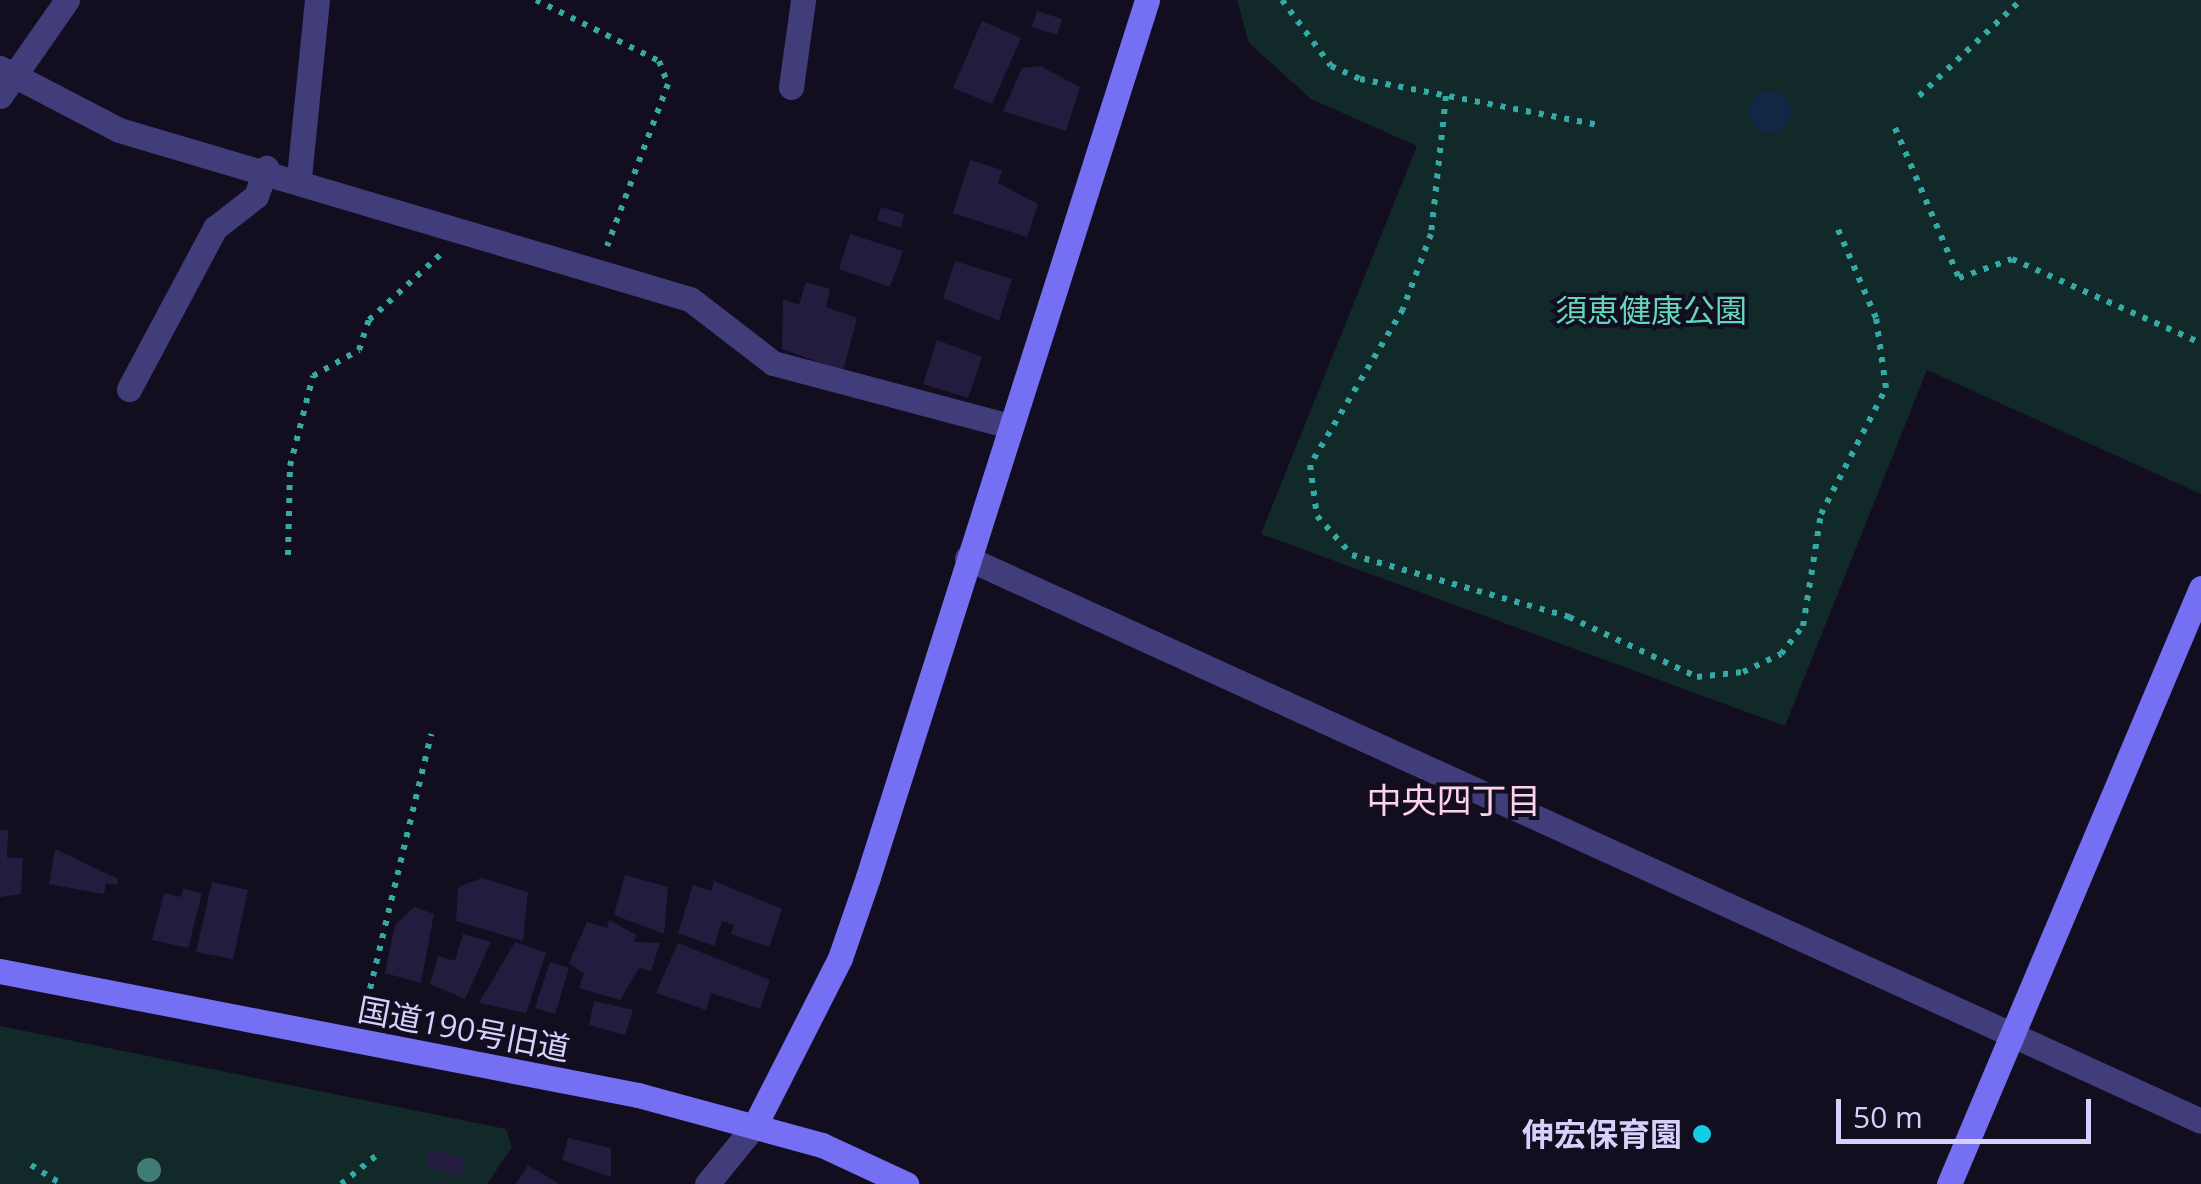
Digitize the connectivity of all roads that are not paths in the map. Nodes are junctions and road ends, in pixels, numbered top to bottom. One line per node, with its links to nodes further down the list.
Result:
1 (67, 0): 5 (street)
2 (317, 0): 8 (street)
3 (803, 0): 6 (street)
4 (1147, 0): 10 (street)
5 (3, 79): 7 (street)
6 (791, 87)
7 (266, 168): 8 (street); 9 (street)
8 (299, 177): 10 (street)
9 (130, 389)
10 (1009, 426): 11 (street)
11 (967, 558): 14 (street); 16 (street)
12 (2201, 588): 14 (street)
13 (0, 971): 16 (street, 国道190号旧道)
14 (2011, 1030): 15 (street); 19 (street)
15 (2201, 1121)
16 (754, 1126): 17 (street); 18 (street, 国道190号旧道)
17 (707, 1184)
18 (906, 1184)
19 (1949, 1184)

